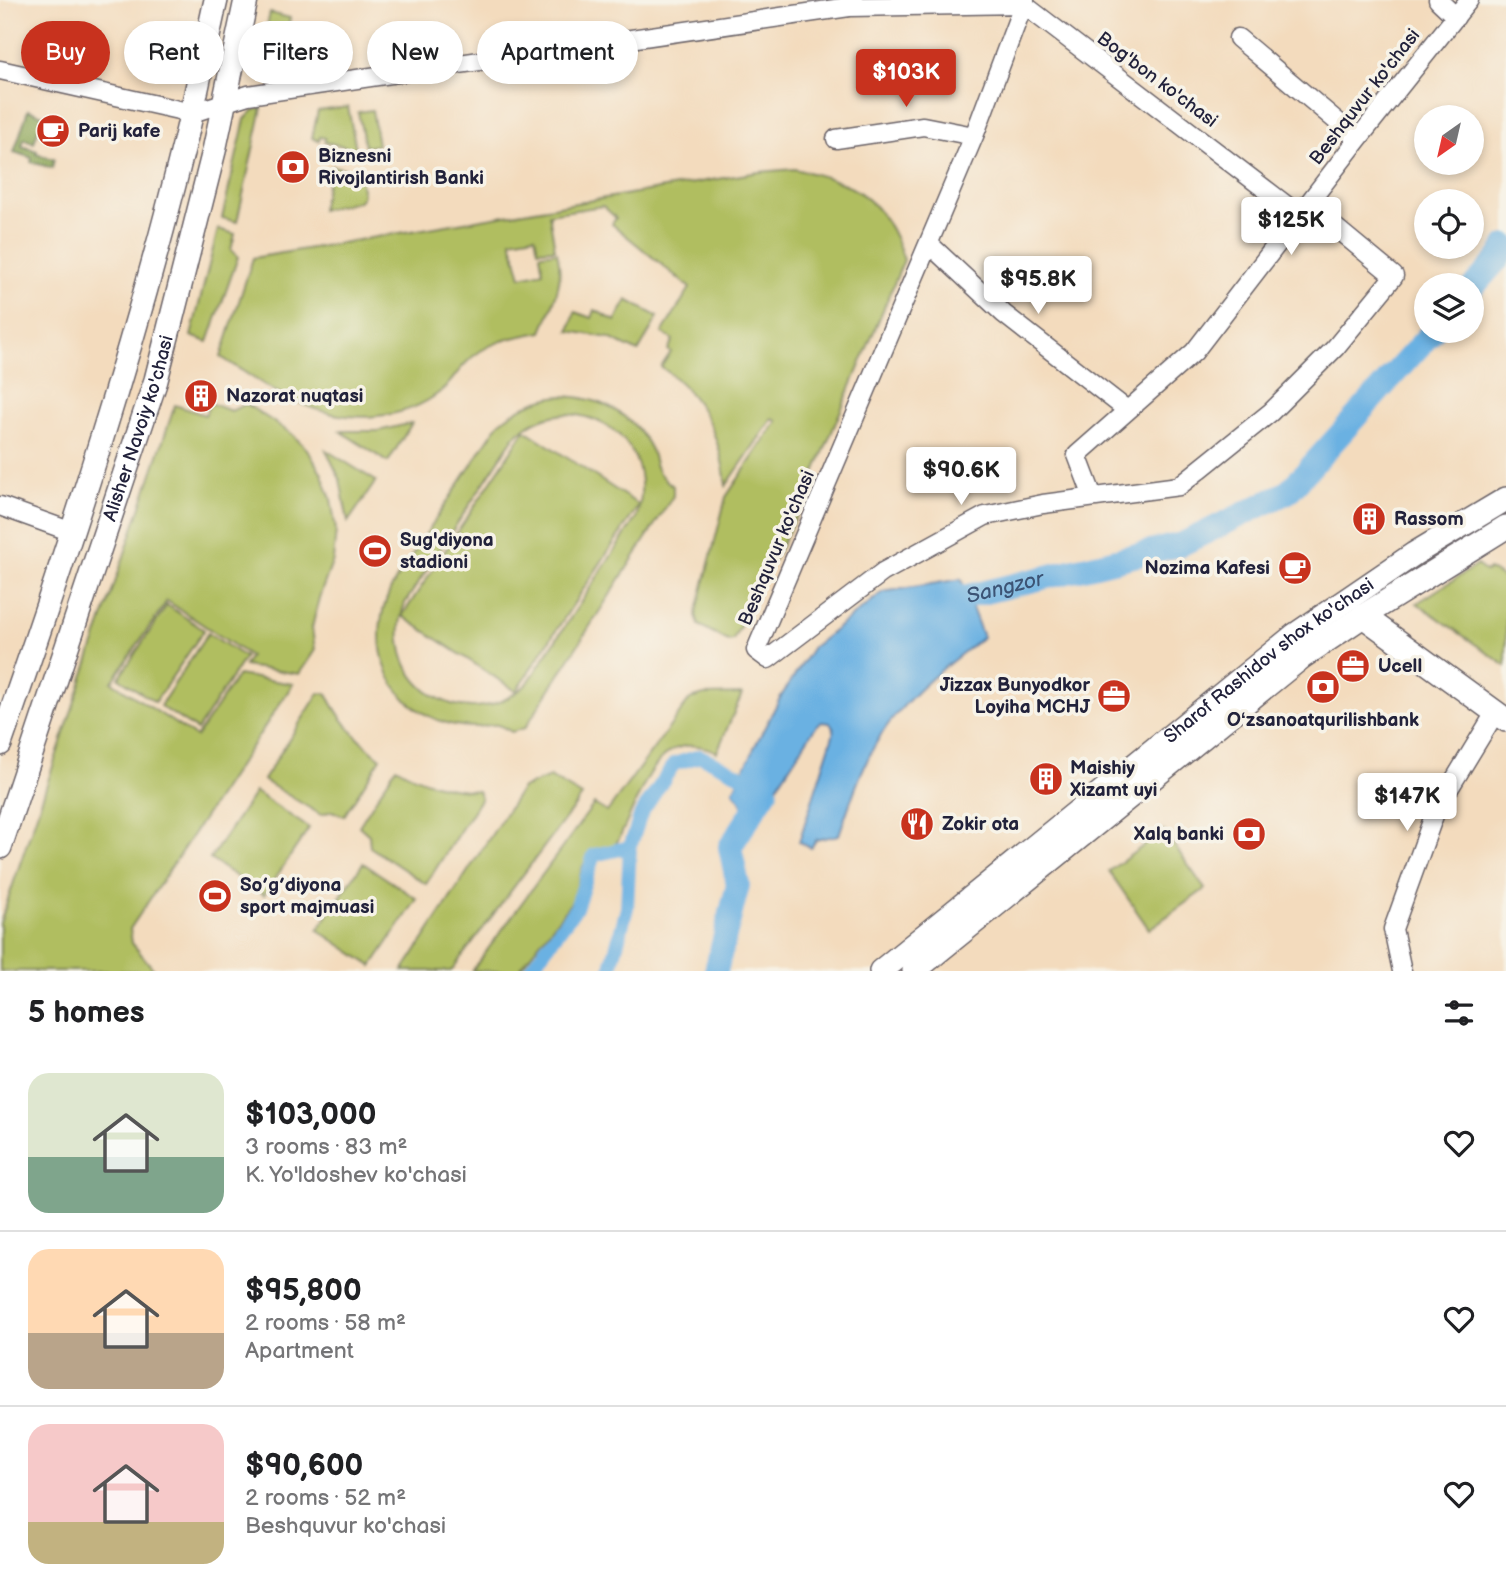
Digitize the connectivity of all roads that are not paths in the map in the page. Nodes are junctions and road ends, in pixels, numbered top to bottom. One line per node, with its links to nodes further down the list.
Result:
1 (216, 0): 10 (main road, Alisher Navoiy ko'chasi)
2 (246, 0): 9 (main road, Alisher Navoiy ko'chasi)
3 (1438, 0): 6 (street)
4 (1469, 0): 6 (street, Beshquvur ko'chasi)
5 (1024, 2): 9 (street); 11 (street); 14 (street, Bog'bon ko'chasi)
6 (1456, 17): 13 (street, Beshquvur ko'chasi)
7 (1238, 38): 13 (street)
8 (0, 70): 10 (street)
9 (224, 104): 10 (street); 26 (main road, Alisher Navoiy ko'chasi)
10 (192, 113): 21 (main road, Alisher Navoiy ko'chasi)
11 (974, 136): 12 (street); 15 (street)
12 (836, 139)
13 (1358, 139): 14 (street, Beshquvur ko'chasi)
14 (1303, 209): 16 (street, Beshquvur ko'chasi); 17 (street, Beshquvur ko'chasi)
15 (929, 244): 16 (street); 17 (street, Beshquvur ko'chasi)
16 (1127, 410): 17 (street, Beshquvur ko'chasi)
17 (1093, 497)
18 (1506, 499): 23 (main road, Sharof Rashidov shox ko'chasi)
19 (0, 506): 21 (street)
20 (1506, 527): 22 (main road, Sharof Rashidov shox ko'chasi)
21 (72, 532): 25 (main road, Alisher Navoiy ko'chasi)
22 (1363, 616): 23 (main road, Sharof Rashidov shox ko'chasi); 24 (main road)
23 (1236, 695): 27 (main road, Sharof Rashidov shox ko'chasi)
24 (1501, 716): 30 (street)
25 (2, 732)
26 (0, 846)
27 (1037, 858): 28 (main road, Sharof Rashidov shox ko'chasi); 29 (main road, Sharof Rashidov shox ko'chasi)
28 (881, 971)
29 (914, 971)
30 (1402, 971)

